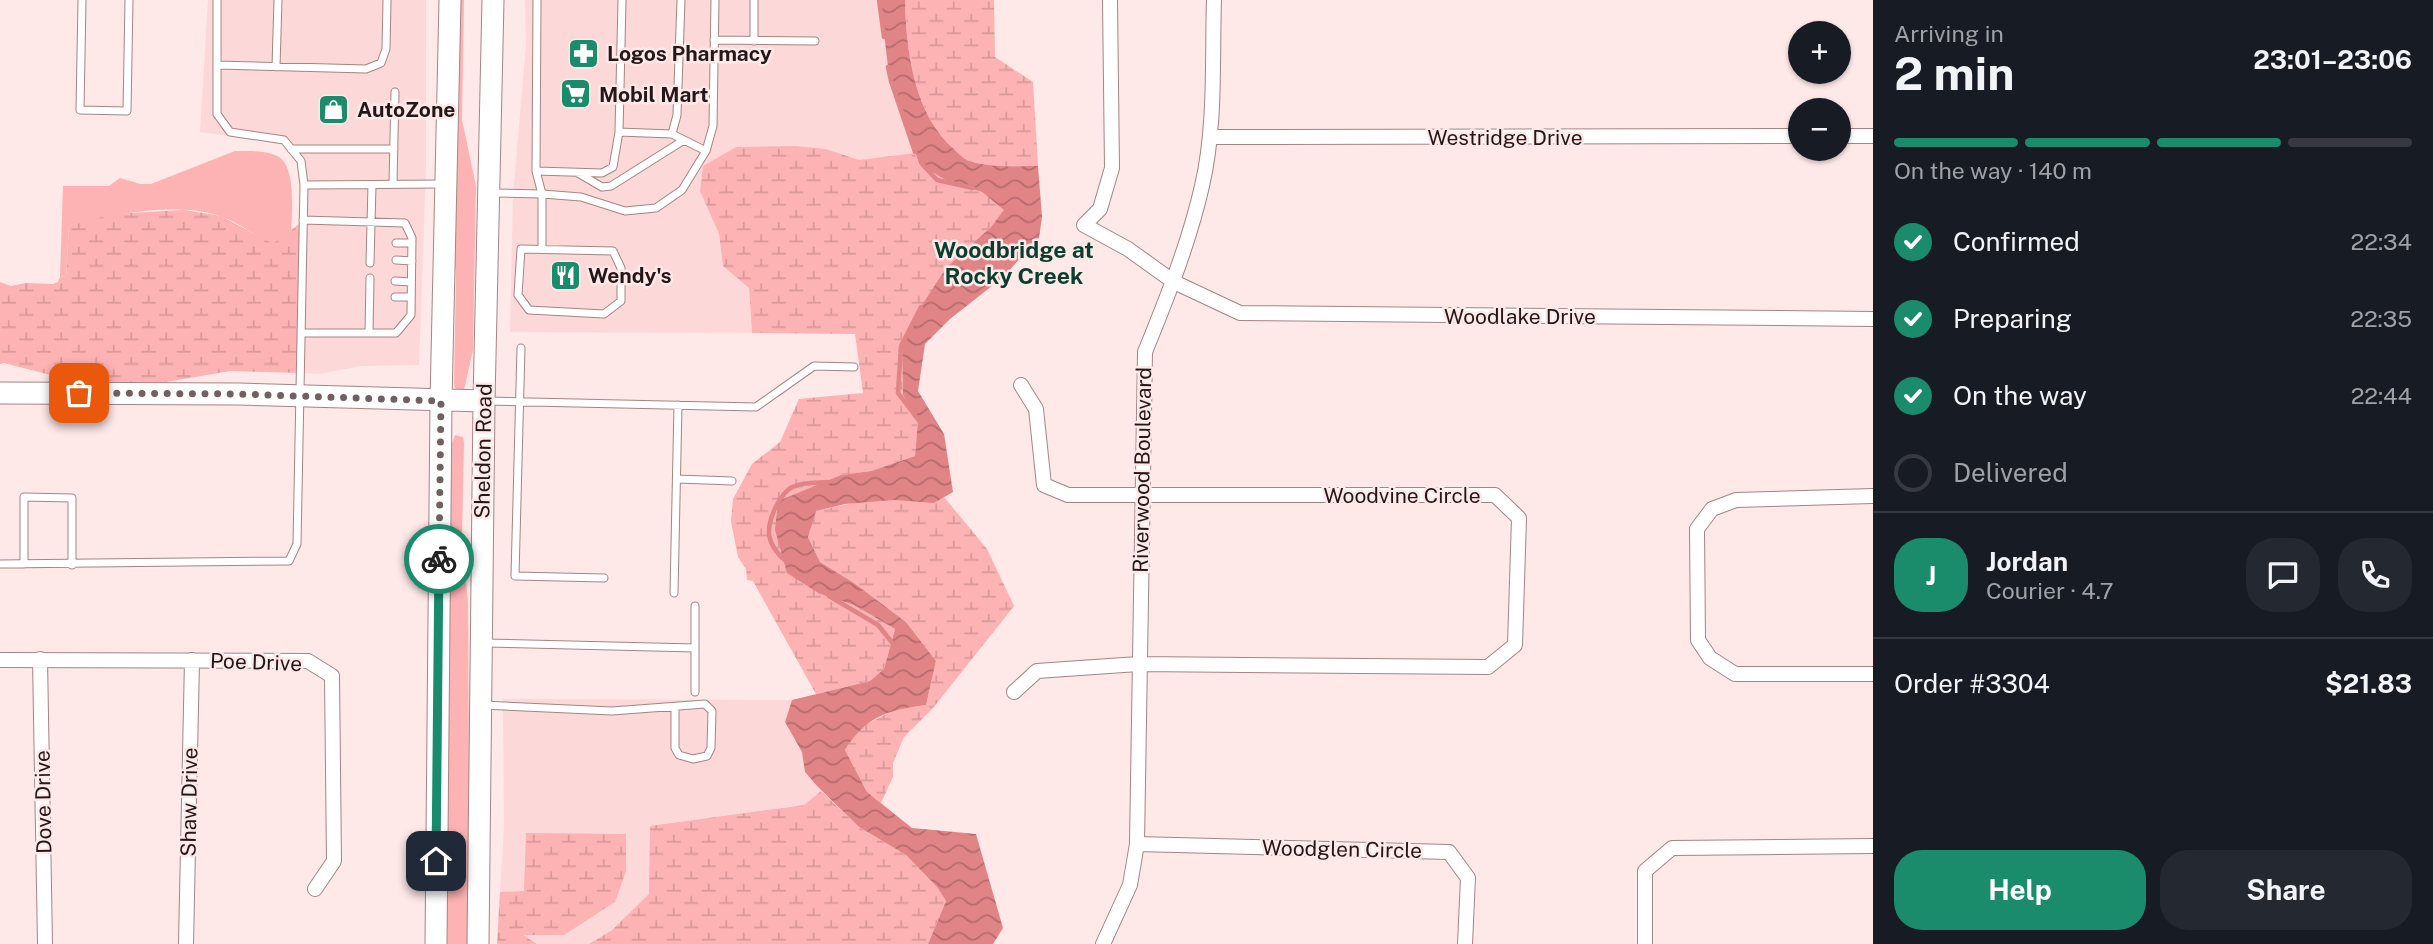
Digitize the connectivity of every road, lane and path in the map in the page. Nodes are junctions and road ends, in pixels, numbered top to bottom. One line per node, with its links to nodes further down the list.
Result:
1 (82, 0): 2 (lane)
2 (129, 0)
3 (217, 0): 18 (lane)
4 (278, 0): 19 (lane)
5 (387, 0): 19 (lane)
6 (450, 0): 35 (main road, Sheldon Road)
7 (493, 0): 37 (main road, Sheldon Road)
8 (537, 0): 31 (lane)
9 (622, 0): 21 (lane)
10 (681, 0): 22 (lane)
11 (715, 0): 15 (lane)
12 (754, 0): 16 (lane)
13 (1110, 0): 52 (street, Woodlake Drive)
14 (1214, 0): 26 (street, Riverwood Boulevard)
15 (714, 40): 16 (lane); 30 (lane)
16 (754, 41): 17 (lane)
17 (816, 41)
18 (217, 65): 19 (lane); 28 (lane)
19 (276, 67)
20 (395, 92): 29 (lane)
21 (619, 132): 22 (lane); 32 (lane)
22 (672, 134): 27 (lane)
23 (1788, 136): 26 (street, Westridge Drive)
24 (1851, 136): 25 (street)
25 (1873, 136)
26 (1210, 137): 52 (street, Riverwood Boulevard)
27 (684, 140): 30 (lane); 32 (lane)
28 (291, 149): 29 (lane); 33 (lane)
29 (394, 149): 34 (lane)
30 (706, 150): 38 (lane)
31 (536, 171): 32 (lane); 38 (lane)
32 (578, 172)
33 (304, 184): 36 (lane); 39 (lane)
34 (393, 184): 35 (lane); 36 (lane)
35 (446, 184): 65 (main road, Sheldon Road)
36 (372, 185): 40 (lane)
37 (488, 193): 38 (lane); 66 (main road, Sheldon Road)
38 (542, 194): 45 (lane)
39 (303, 220): 40 (lane); 58 (lane)
40 (371, 222): 41 (lane); 44 (lane)
41 (371, 243): 42 (lane); 46 (lane)
42 (380, 243)
43 (396, 243): 44 (lane)
44 (412, 243): 48 (lane)
45 (542, 248): 45 (lane)
46 (380, 260)
47 (396, 260): 48 (lane)
48 (412, 261): 51 (lane)
49 (380, 281): 53 (lane)
50 (395, 281): 51 (lane)
51 (411, 282): 56 (lane)
52 (1174, 282): 57 (street, Woodlake Drive); 71 (street, Riverwood Boulevard)
53 (370, 296): 54 (lane); 59 (lane)
54 (379, 296)
55 (395, 297): 56 (lane)
56 (411, 297): 59 (lane)
57 (1873, 319)
58 (301, 332): 59 (lane); 64 (lane)
59 (369, 332)
60 (521, 348): 67 (lane)
61 (854, 367): 68 (lane)
62 (1021, 385): 71 (street, Woodvine Circle)
63 (0, 393): 64 (main road)
64 (300, 396): 65 (main road); 75 (lane)
65 (441, 401): 66 (main road); 95 (main road, Sheldon Road)
66 (484, 401): 67 (lane); 79 (main road, Sheldon Road)
67 (520, 402): 68 (lane); 76 (lane)
68 (678, 405): 69 (lane)
69 (677, 479): 70 (lane); 77 (lane)
70 (732, 481)
71 (1141, 495): 84 (street, Riverwood Boulevard); 84 (street, Woodvine Circle)
72 (1873, 496): 85 (street)
73 (0, 564): 74 (lane)
74 (24, 564): 75 (lane); 75 (lane)
75 (72, 565)
76 (604, 579)
77 (674, 593)
78 (695, 607): 80 (lane)
79 (481, 643): 80 (lane); 88 (main road, Sheldon Road)
80 (695, 648): 86 (lane)
81 (40, 659): 82 (street, Poe Drive); 83 (street, Poe Drive); 93 (street, Dove Drive)
82 (0, 660)
83 (192, 660): 92 (street, Poe Drive); 94 (street, Shaw Drive)
84 (1138, 664): 87 (street, Woodvine Circle); 90 (street, Riverwood Boulevard)
85 (1873, 674)
86 (695, 692)
87 (1014, 692)
88 (481, 705): 89 (lane); 96 (main road, Sheldon Road)
89 (676, 708): 89 (lane)
90 (1137, 844): 97 (street, Riverwood Boulevard); 98 (street, Woodglen Circle)
91 (1873, 846): 99 (street)
92 (315, 889)
93 (46, 944)
94 (186, 944)
95 (436, 944)
96 (478, 944)
97 (1103, 944)
98 (1465, 944)
99 (1645, 944)

